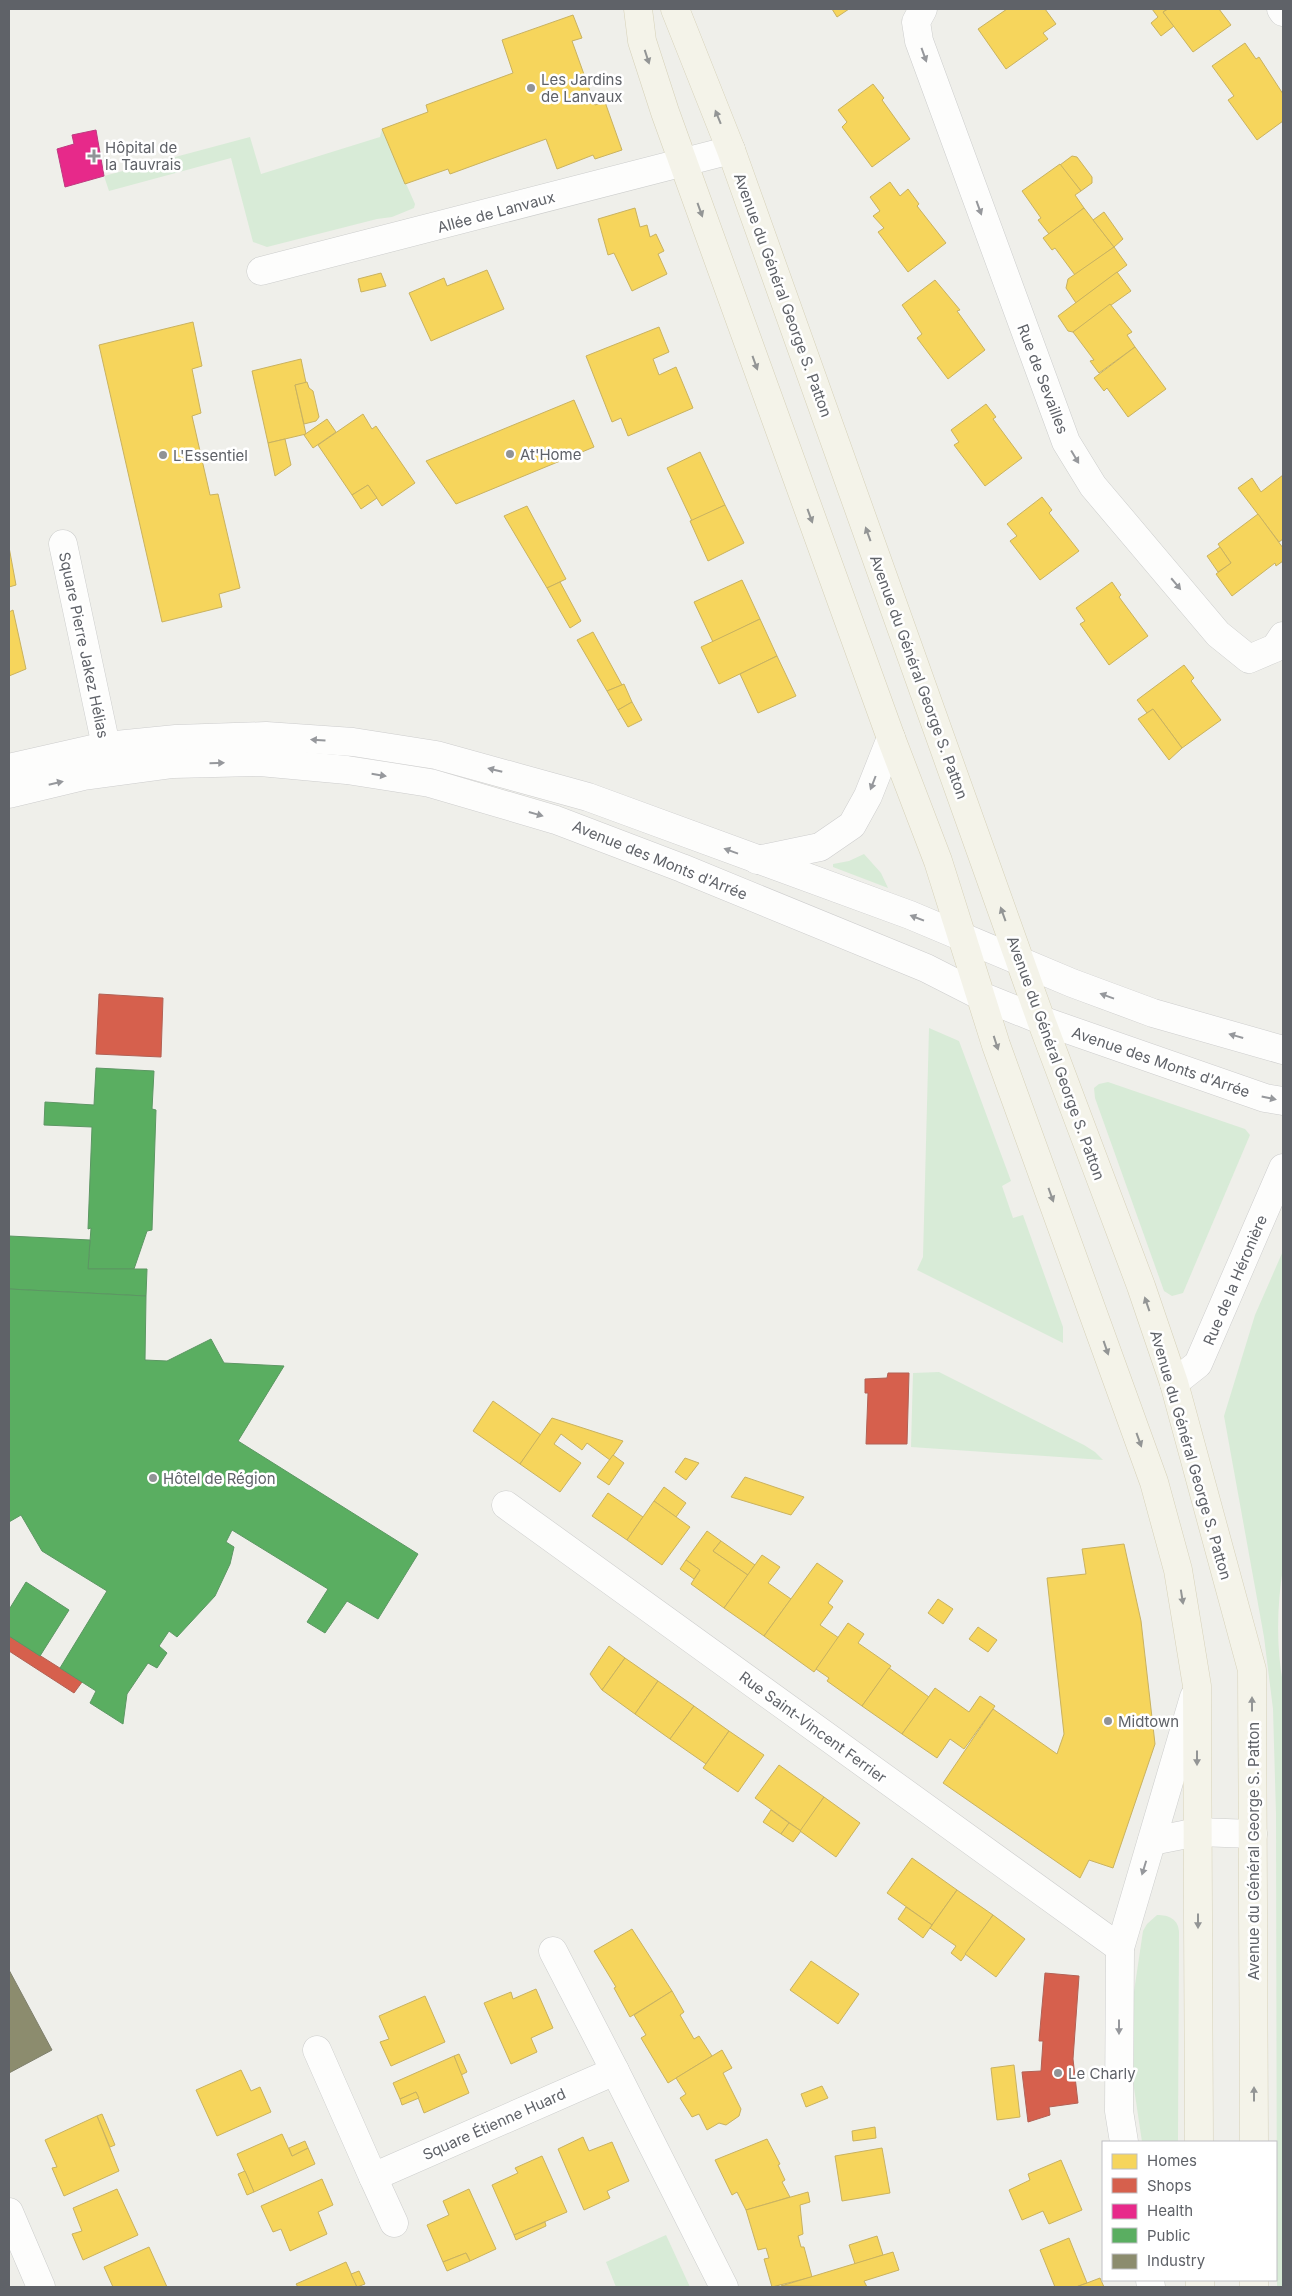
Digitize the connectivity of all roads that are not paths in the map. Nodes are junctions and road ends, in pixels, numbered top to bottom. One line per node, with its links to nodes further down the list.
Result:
1 (638, 9): 7 (main road, one-way to 7)
2 (675, 9): 6 (main road, Avenue du Général George S. Patton, one-way to 2)
3 (923, 9): 10 (street, Rue de Sevailles, one-way to 10)
4 (1280, 9): 5 (street)
5 (1283, 12)
6 (731, 150): 7 (street, Allée de Lanvaux); 17 (main road, Avenue du Général George S. Patton, one-way to 6)
7 (683, 163): 8 (street, Allée de Lanvaux); 11 (main road, one-way to 11)
8 (261, 272)
9 (63, 544): 12 (street, Square Pierre Jakez Hélias)
10 (1283, 636)
11 (891, 738): 15 (street, one-way to 15); 16 (main road)
12 (106, 746): 13 (street, Avenue des Monts d'Arrée); 15 (street, Avenue des Monts d'Arrée, one-way to 12)
13 (9, 768)
14 (9, 794): 18 (street, Avenue des Monts d'Arrée, one-way to 18)
15 (756, 860): 16 (street, Avenue des Monts d'Arrée, one-way to 15)
16 (962, 936): 17 (street, Avenue des Monts d'Arrée); 18 (main road)
17 (1020, 960): 19 (main road, Avenue du Général George S. Patton); 20 (street, Avenue des Monts d'Arrée, one-way to 17)
18 (981, 996): 19 (street, Avenue des Monts d'Arrée); 25 (main road, one-way to 25)
19 (1041, 1020): 21 (street, Avenue des Monts d'Arrée, one-way to 21); 23 (main road, Avenue du Général George S. Patton, one-way to 19)
20 (1283, 1050)
21 (1283, 1101)
22 (1283, 1168): 23 (street, Rue de la Héronière)
23 (1174, 1383): 27 (main road, Avenue du Général George S. Patton, one-way to 23)
24 (506, 1505): 29 (street, Rue Saint-Vincent Ferrier)
25 (1197, 1686): 26 (main road, one-way to 26); 28 (street)
26 (1198, 1832): 27 (street); 28 (street); 34 (main road, one-way to 34)
27 (1253, 1834): 35 (main road, Avenue du Général George S. Patton, one-way to 27)
28 (1152, 1841): 29 (street, one-way to 29)
29 (1120, 1948): 33 (street, one-way to 33)
30 (553, 1951): 32 (street)
31 (317, 2050): 36 (street)
32 (615, 2071): 36 (street, Square Étienne Huard); 40 (street)
33 (1124, 2141)
34 (1199, 2141)
35 (1254, 2141)
36 (373, 2177): 38 (street)
37 (9, 2212): 39 (street)
38 (394, 2223)
39 (41, 2287)
40 (724, 2287)

